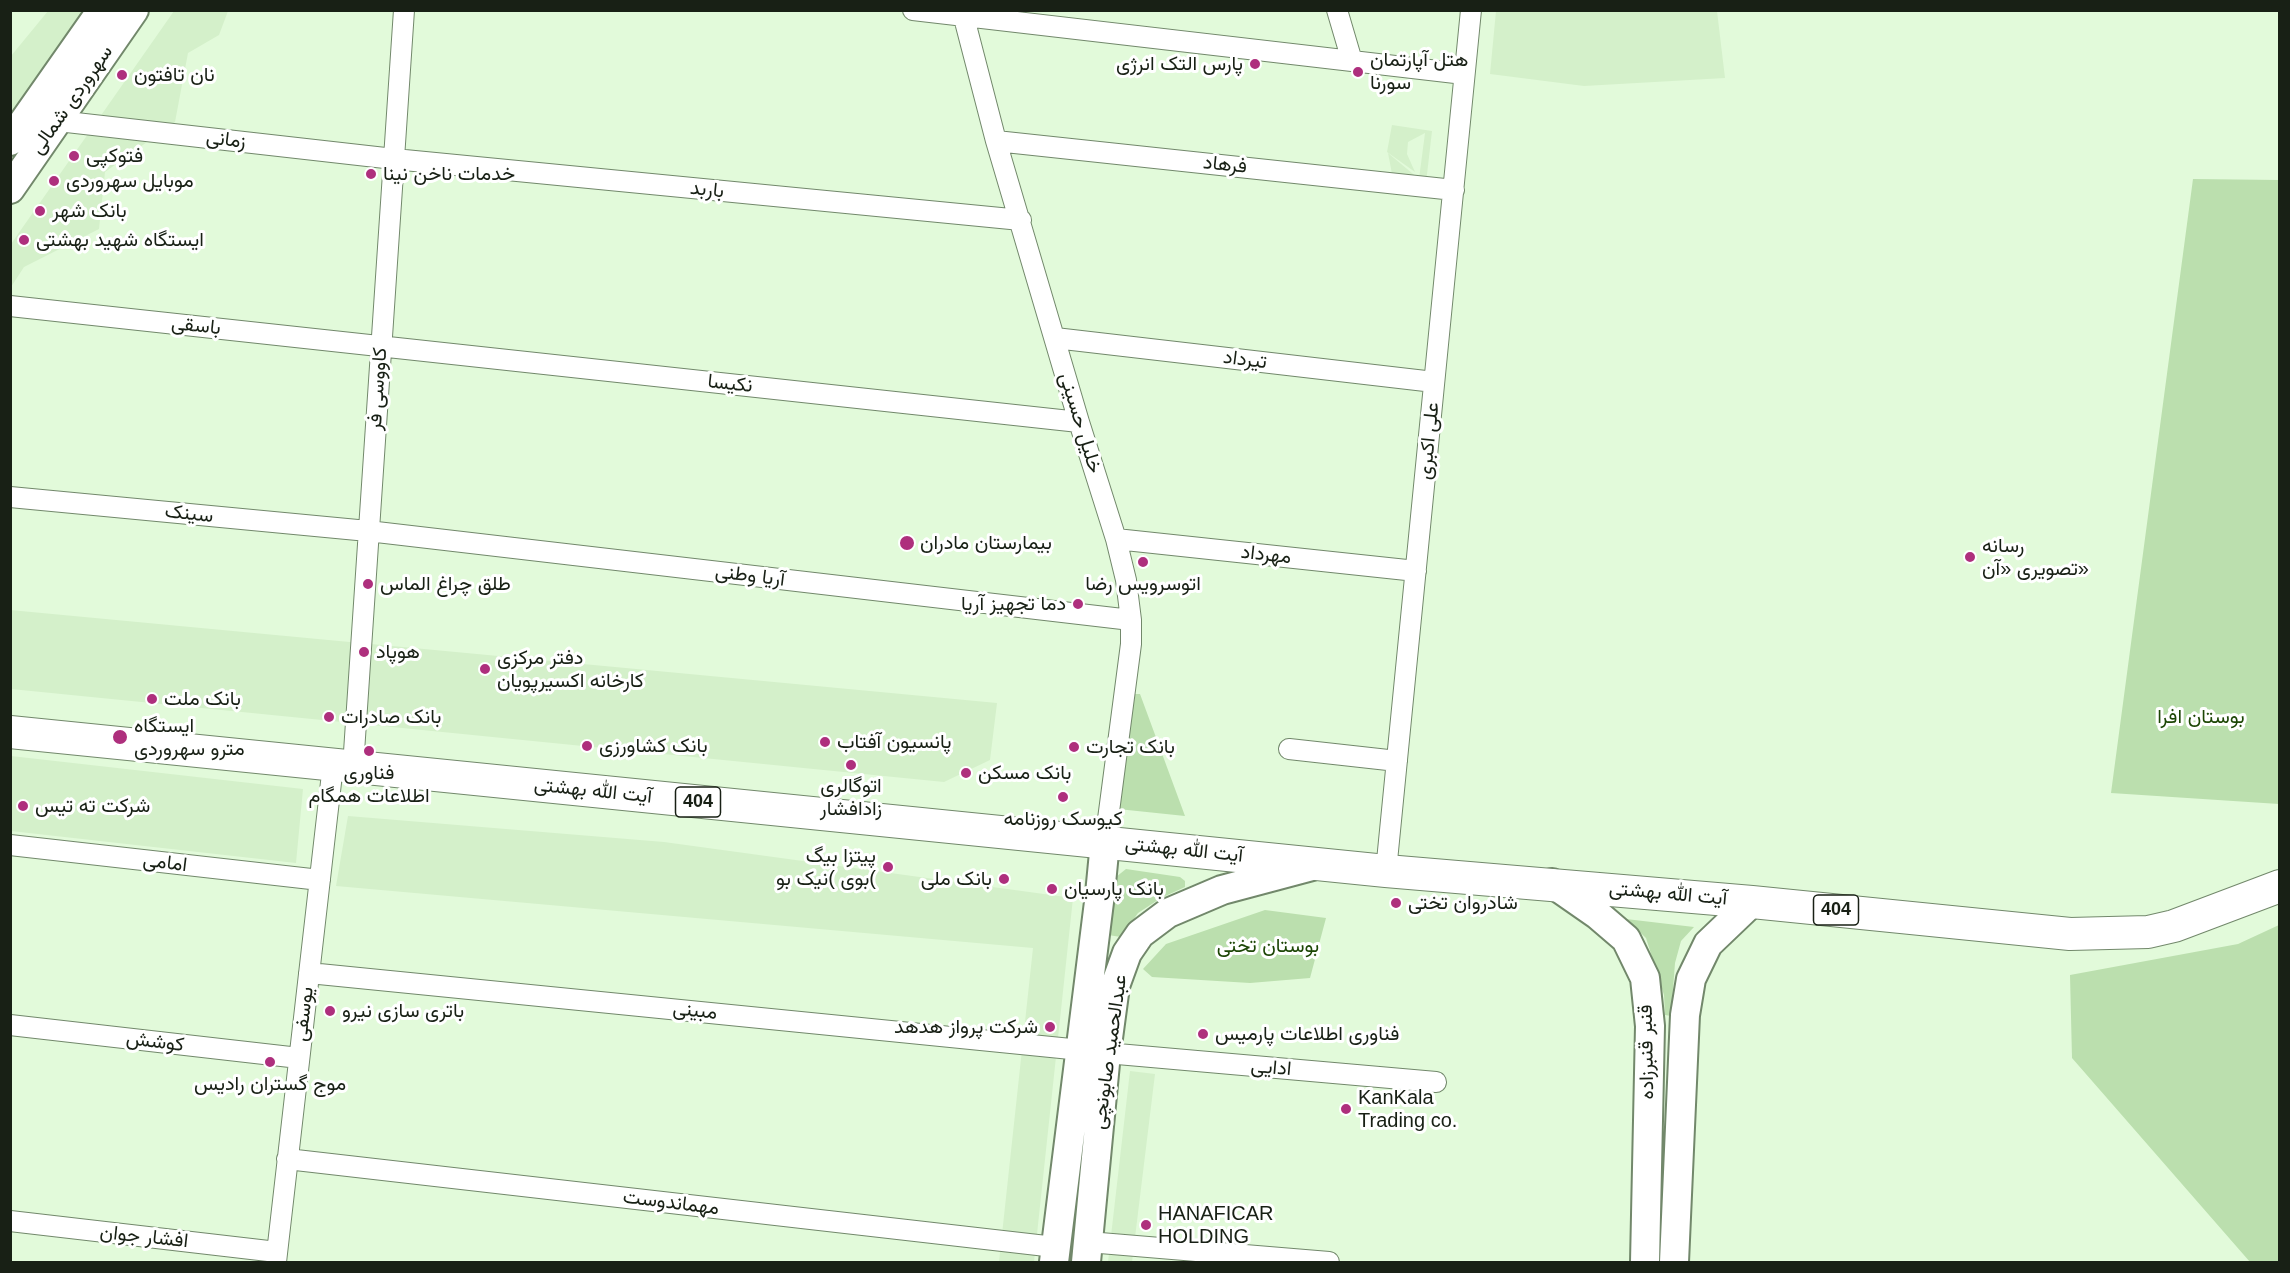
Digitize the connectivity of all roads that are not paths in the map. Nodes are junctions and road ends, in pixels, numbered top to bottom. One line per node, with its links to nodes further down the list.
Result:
1 (102, 10): 11 (main road, سهروردی شمالی)
2 (134, 10): 12 (main road, سهروردی شمالی)
3 (404, 10): 15 (street, کاووسی فر)
4 (913, 10): 7 (street)
5 (1337, 10): 9 (street)
6 (1471, 10): 10 (street, علی‌ اکبری)
7 (963, 14): 8 (street); 14 (street, خلیل حسینی)
8 (1033, 17): 9 (street)
9 (1352, 61): 10 (street)
10 (1464, 74): 17 (street, علی‌ اکبری)
11 (19, 116): 13 (main road, سهروردی شمالی)
12 (58, 121): 15 (street, زمانی); 16 (main road, سهروردی شمالی)
13 (10, 141)
14 (996, 141): 17 (street, فرهاد); 18 (street, خلیل حسینی)
15 (394, 159): 18 (street, باربد); 21 (street, کاووسی فر)
16 (10, 189)
17 (1454, 190): 22 (street, علی‌ اکبری)
18 (1021, 220): 20 (street, خلیل حسینی)
19 (10, 306): 21 (street, باسقی)
20 (1055, 338): 22 (street, تیرداد); 23 (street, خلیل حسینی)
21 (381, 347): 23 (street, نکیسا); 25 (street, کاووسی فر)
22 (1434, 382): 27 (street, علی‌ اکبری)
23 (1078, 422): 26 (street, خلیل حسینی)
24 (10, 496): 25 (street, سینک)
25 (369, 531): 28 (street, آریا وطنی); 32 (street, کاووسی فر)
26 (1116, 539): 27 (street, مهرداد); 28 (street, خلیل حسینی)
27 (1416, 571): 31 (street, علی‌ اکبری)
28 (1131, 620): 33 (street, خلیل حسینی)
29 (10, 732): 32 (main road, آیت الله بهشتی / 404)
30 (1289, 749): 31 (street)
31 (1397, 761): 36 (street, علی‌ اکبری)
32 (343, 766): 33 (main road, آیت الله بهشتی / 404); 37 (street, یوسفی)
33 (1105, 842): 35 (main road, آیت الله بهشتی / 404); 43 (main road, عبدالحمید صابونچی)
34 (10, 845): 37 (street, امامی)
35 (1320, 864): 36 (main road, آیت الله بهشتی / 404); 43 (main road, عبدالحمید صابونچی)
36 (1386, 871): 38 (main road, آیت الله بهشتی / 404)
37 (320, 880): 41 (street, یوسفی)
38 (1552, 884): 40 (main road, آیت الله بهشتی / 404); 52 (main road, قنبر قنبرزاده)
39 (2280, 886): 40 (main road, آیت الله بهشتی / 404)
40 (1752, 902): 53 (main road, قنبر قنبرزاده)
41 (309, 973): 43 (street, مبینی); 44 (street, یوسفی)
42 (10, 1025): 44 (street, کوشش)
43 (1094, 1051): 45 (street, ادایی); 48 (main road, عبدالحمید صابونچی); 49 (main road, عبدالحمید صابونچی)
44 (299, 1058): 46 (street, یوسفی)
45 (1436, 1082)
46 (288, 1159): 49 (street, مهماندوست); 50 (street, یوسفی)
47 (10, 1221): 50 (street, افشار جوان)
48 (1087, 1252): 51 (street)
49 (1055, 1255)
50 (276, 1257)
51 (1329, 1263)
52 (1645, 1263)
53 (1674, 1263)

